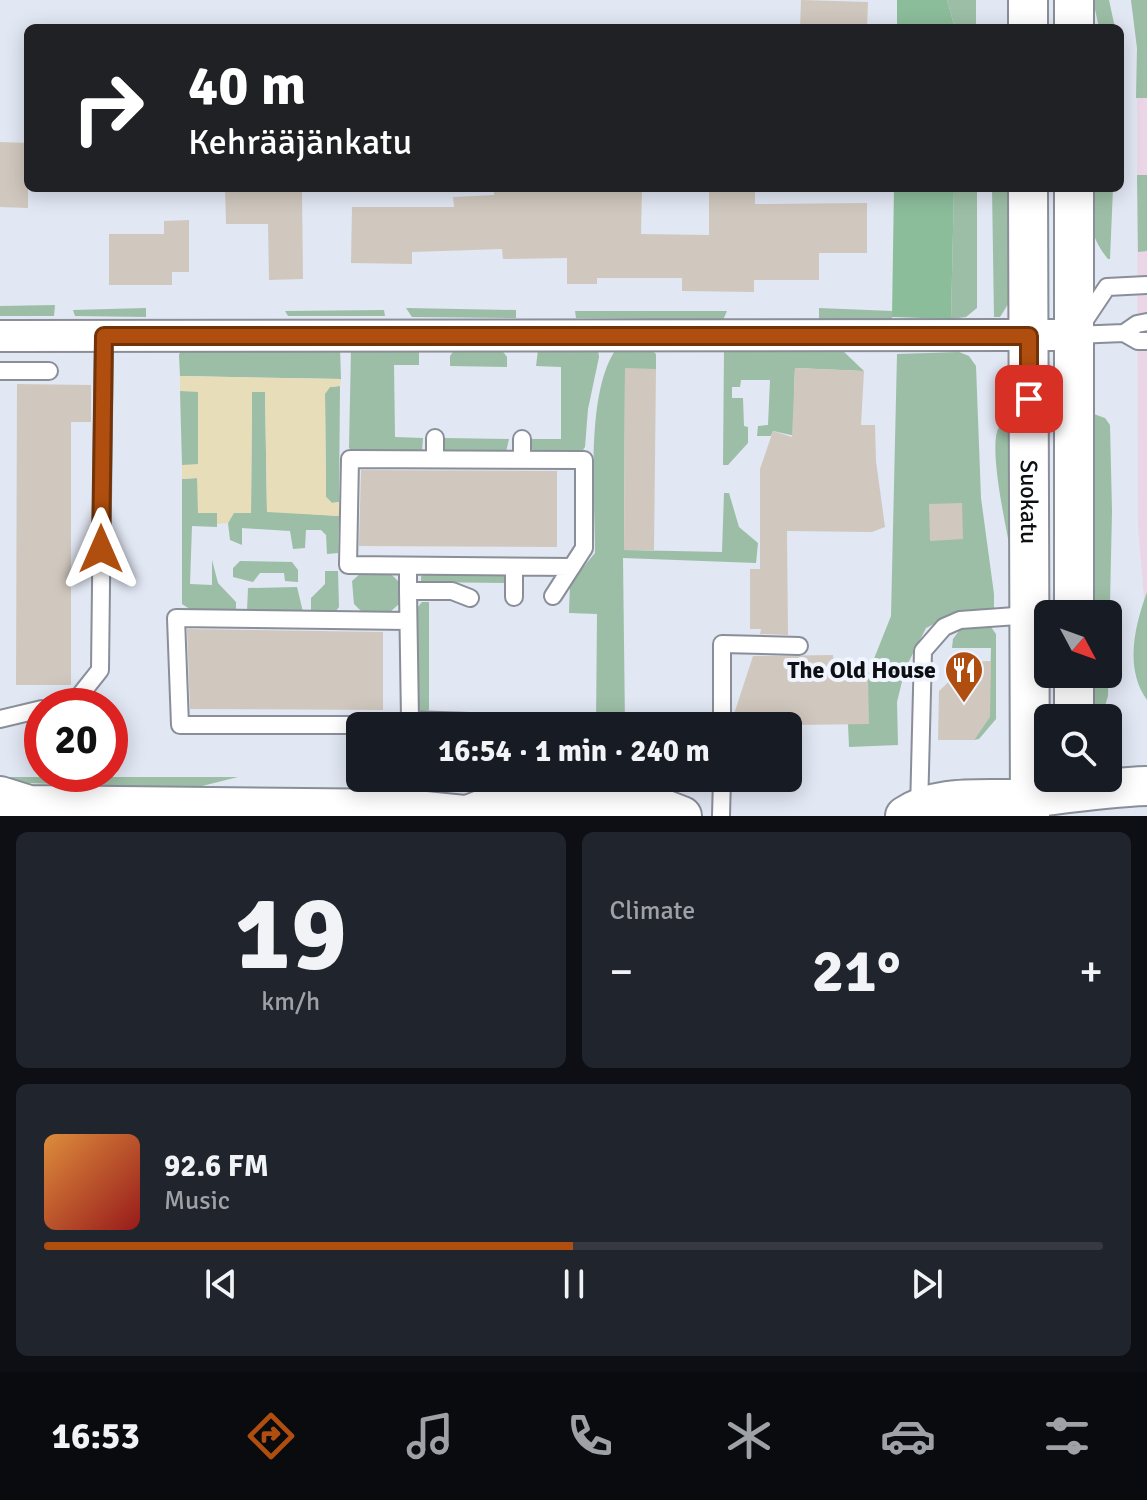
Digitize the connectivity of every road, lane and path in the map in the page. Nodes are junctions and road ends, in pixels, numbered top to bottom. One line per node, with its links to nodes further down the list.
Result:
1 (1028, 0): 3 (street)
2 (1074, 0): 4 (street)
3 (1028, 24)
4 (1074, 24)
5 (1028, 192): 13 (street, Suokatu)
6 (1074, 192): 10 (street, Suokatu)
7 (1147, 285): 10 (lane)
8 (1147, 322): 9 (lane)
9 (1124, 333): 10 (lane); 14 (lane)
10 (1074, 335): 13 (street); 28 (street, Suokatu)
11 (0, 336): 12 (street)
12 (104, 336): 13 (street); 32 (lane)
13 (1029, 336): 29 (street, Suokatu)
14 (1147, 341)
15 (0, 371): 16 (lane)
16 (49, 371)
17 (435, 438): 19 (lane)
18 (522, 439): 20 (lane)
19 (435, 459): 20 (lane); 21 (lane)
20 (522, 460): 23 (lane)
21 (408, 566): 22 (lane); 24 (lane)
22 (514, 567): 23 (lane); 26 (lane)
23 (572, 567): 25 (lane)
24 (408, 591): 27 (lane); 30 (lane)
25 (553, 596)
26 (514, 597)
27 (470, 598)
28 (1074, 600)
29 (1030, 615): 42 (street, Suokatu); 45 (lane)
30 (408, 621): 33 (lane); 37 (lane)
31 (799, 646): 34 (lane)
32 (86, 688)
33 (410, 712)
34 (722, 712)
35 (24, 713): 36 (lane)
36 (0, 719)
37 (346, 725)
38 (1147, 786): 40 (street)
39 (722, 792): 48 (lane)
40 (1078, 795): 42 (street)
41 (10, 805): 44 (street)
42 (1030, 807): 45 (street)
43 (596, 808): 46 (street); 47 (street)
44 (252, 811): 46 (street)
45 (914, 813)
46 (472, 815)
47 (682, 816)
48 (721, 816)

